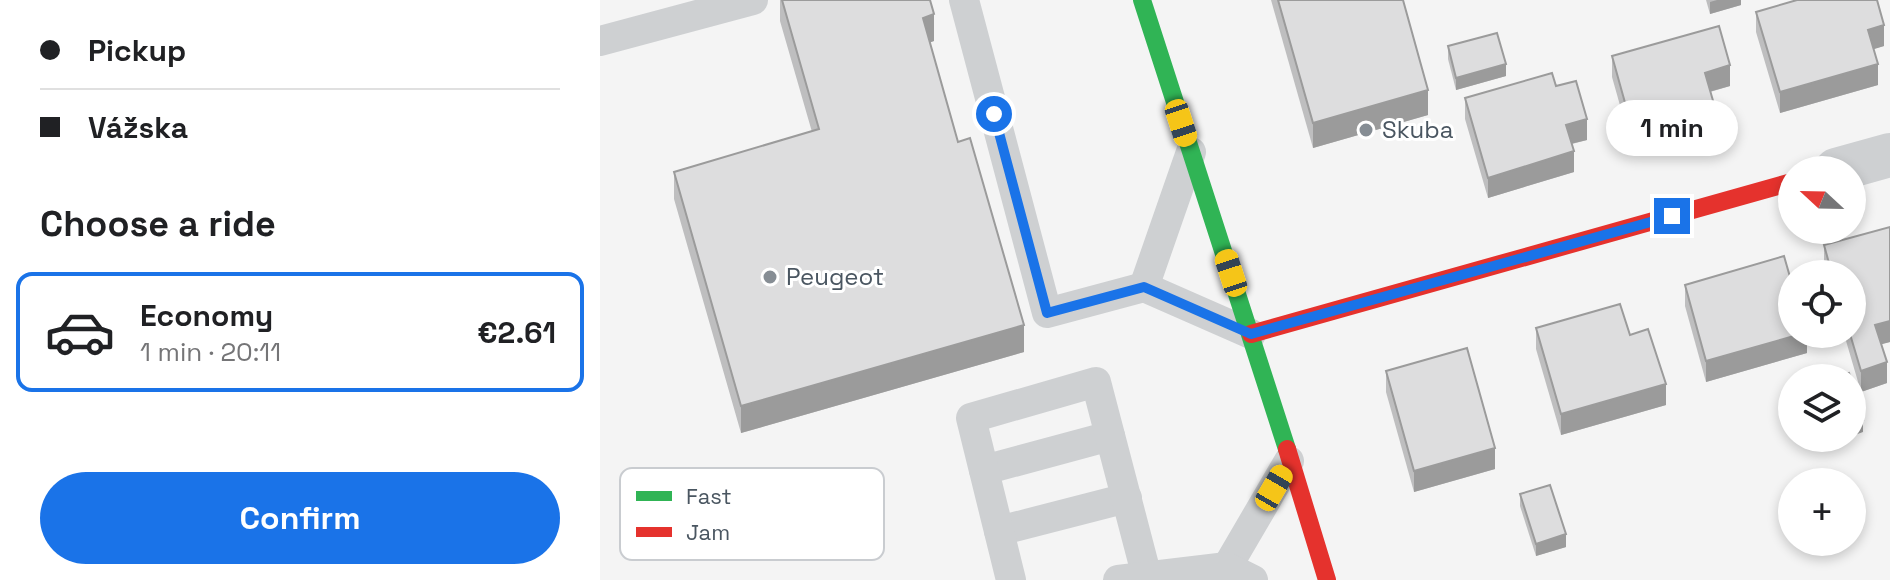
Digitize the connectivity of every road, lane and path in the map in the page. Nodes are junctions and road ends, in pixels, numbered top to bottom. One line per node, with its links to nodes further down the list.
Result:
1 (753, 0): 4 (lane)
2 (964, 0): 9 (lane)
3 (1142, 0): 5 (main road)
4 (600, 41)
5 (1191, 152): 9 (lane); 10 (main road)
6 (1890, 155): 7 (street)
7 (1866, 162)
8 (1778, 186): 10 (main road)
9 (1144, 287): 10 (lane)
10 (1251, 334): 12 (main road)
11 (1110, 436): 13 (lane); 13 (lane); 14 (lane)
12 (1289, 461): 16 (lane); 19 (main road)
13 (984, 470): 15 (lane)
14 (1127, 498): 15 (lane); 17 (lane)
15 (999, 531): 18 (lane)
16 (1240, 574): 17 (lane)
17 (1132, 578)
18 (1011, 580)
19 (1327, 580)

